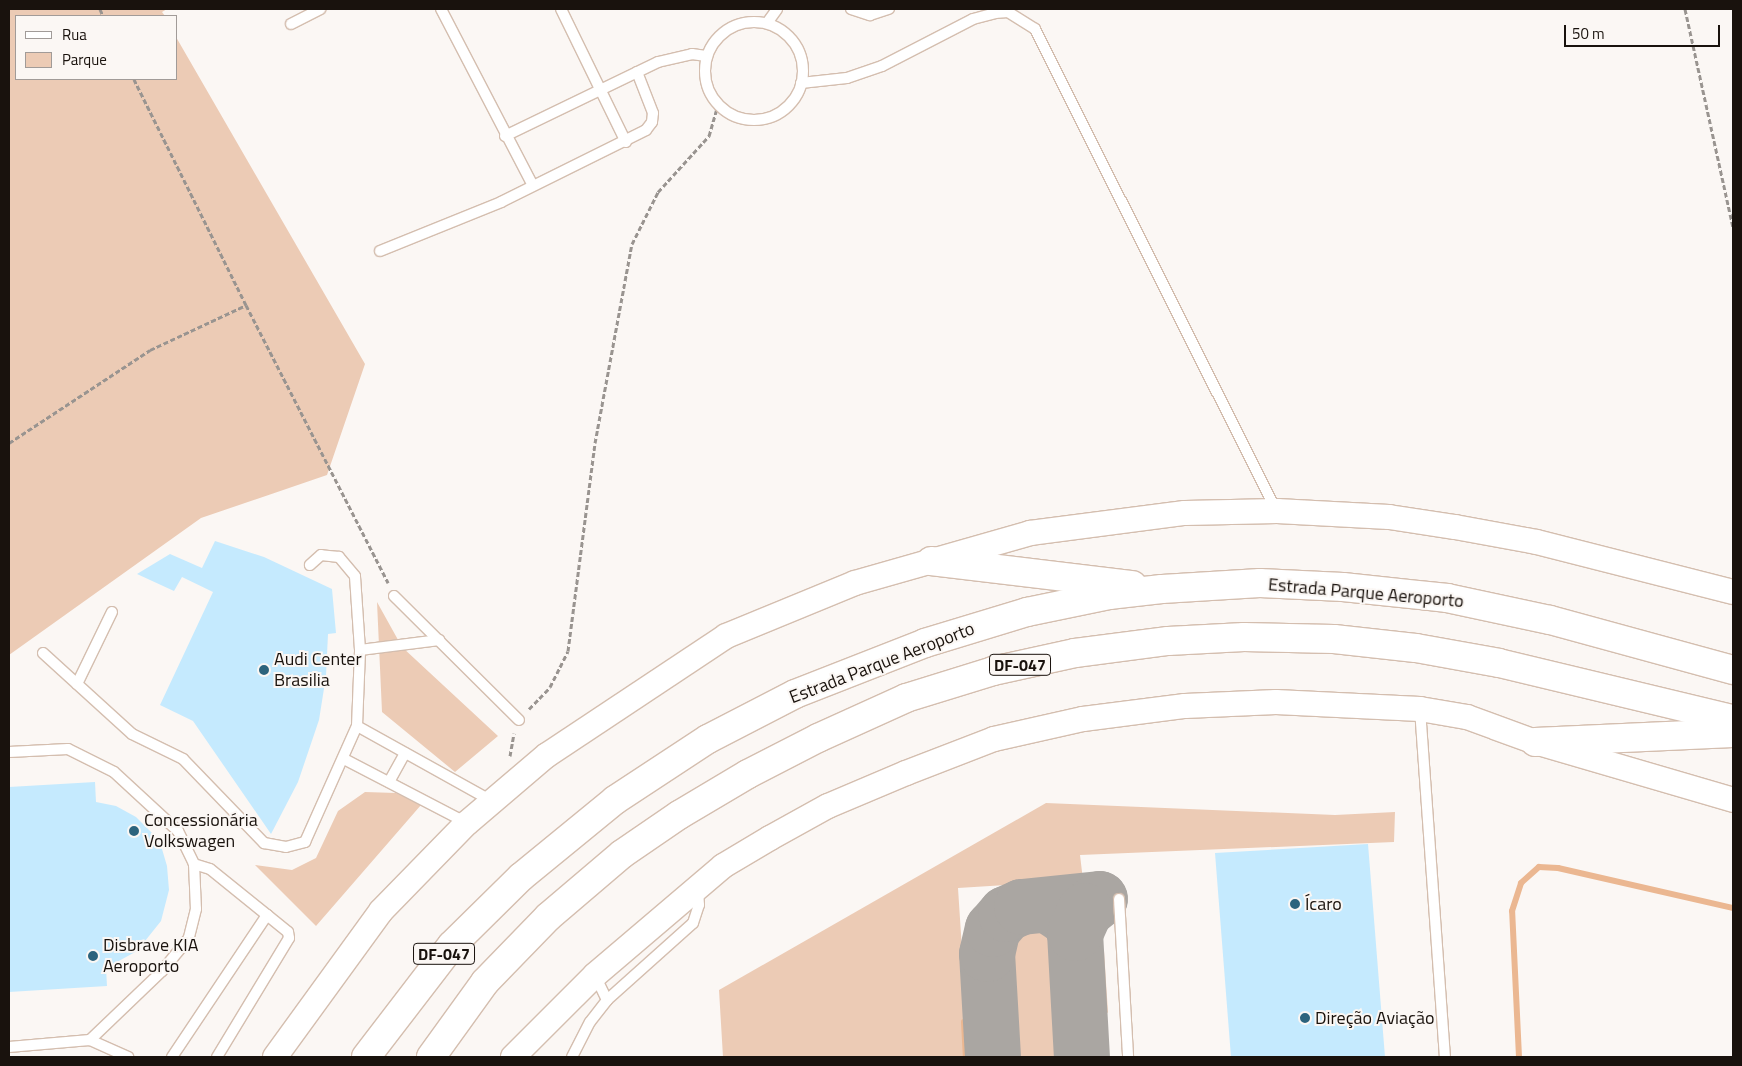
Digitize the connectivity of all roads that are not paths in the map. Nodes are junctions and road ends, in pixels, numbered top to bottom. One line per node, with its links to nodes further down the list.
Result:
1 (320, 9): 8 (lane)
2 (441, 9): 13 (lane)
3 (561, 9): 12 (lane)
4 (777, 9): 7 (lane)
5 (851, 9): 6 (lane)
6 (888, 9)
7 (767, 23): 9 (lane); 11 (lane)
8 (291, 24)
9 (706, 56): 10 (lane); 11 (lane)
10 (637, 72): 12 (lane); 14 (lane)
11 (801, 83): 17 (lane)
12 (601, 87): 13 (lane); 14 (lane)
13 (506, 136): 15 (lane)
14 (626, 142): 15 (lane)
15 (533, 186): 16 (lane)
16 (380, 251)
17 (1276, 511): 18 (street); 21 (street)
18 (931, 561): 20 (main road); 41 (street)
19 (310, 565): 26 (lane)
20 (1162, 589): 25 (main road, Estrada Parque Aeroporto / DF-047); 56 (main road, Estrada Parque Aeroporto / DF-047)
21 (1733, 592)
22 (394, 596): 24 (lane)
23 (112, 612): 30 (lane)
24 (439, 640): 26 (lane); 32 (lane)
25 (1642, 644): 28 (main road); 29 (main road, Estrada Parque Aeroporto / DF-047)
26 (360, 650): 34 (lane)
27 (43, 653): 30 (lane)
28 (1733, 657)
29 (1733, 670)
30 (77, 684): 39 (lane)
31 (1420, 709): 36 (street); 45 (street); 61 (lane)
32 (519, 720)
33 (1733, 720): 57 (main road, DF-047)
34 (357, 726): 38 (lane); 39 (lane)
35 (1733, 733): 36 (main road)
36 (1535, 742): 42 (street)
37 (9, 752): 44 (lane)
38 (405, 752): 40 (lane); 41 (lane)
39 (344, 759): 40 (lane)
40 (389, 782): 43 (lane)
41 (500, 794): 43 (street)
42 (1733, 800)
43 (468, 823): 55 (street)
44 (194, 864): 47 (lane); 50 (lane)
45 (698, 888): 48 (street); 49 (lane)
46 (1119, 899): 60 (lane)
47 (267, 915): 53 (lane); 54 (lane)
48 (595, 975): 49 (lane); 58 (street)
49 (607, 1000): 59 (lane)
50 (90, 1040): 51 (lane); 52 (lane)
51 (9, 1047)
52 (128, 1057)
53 (172, 1057)
54 (217, 1057)
55 (275, 1057)
56 (366, 1057)
57 (431, 1057)
58 (513, 1057)
59 (572, 1057)
60 (1128, 1057)
61 (1445, 1057)

